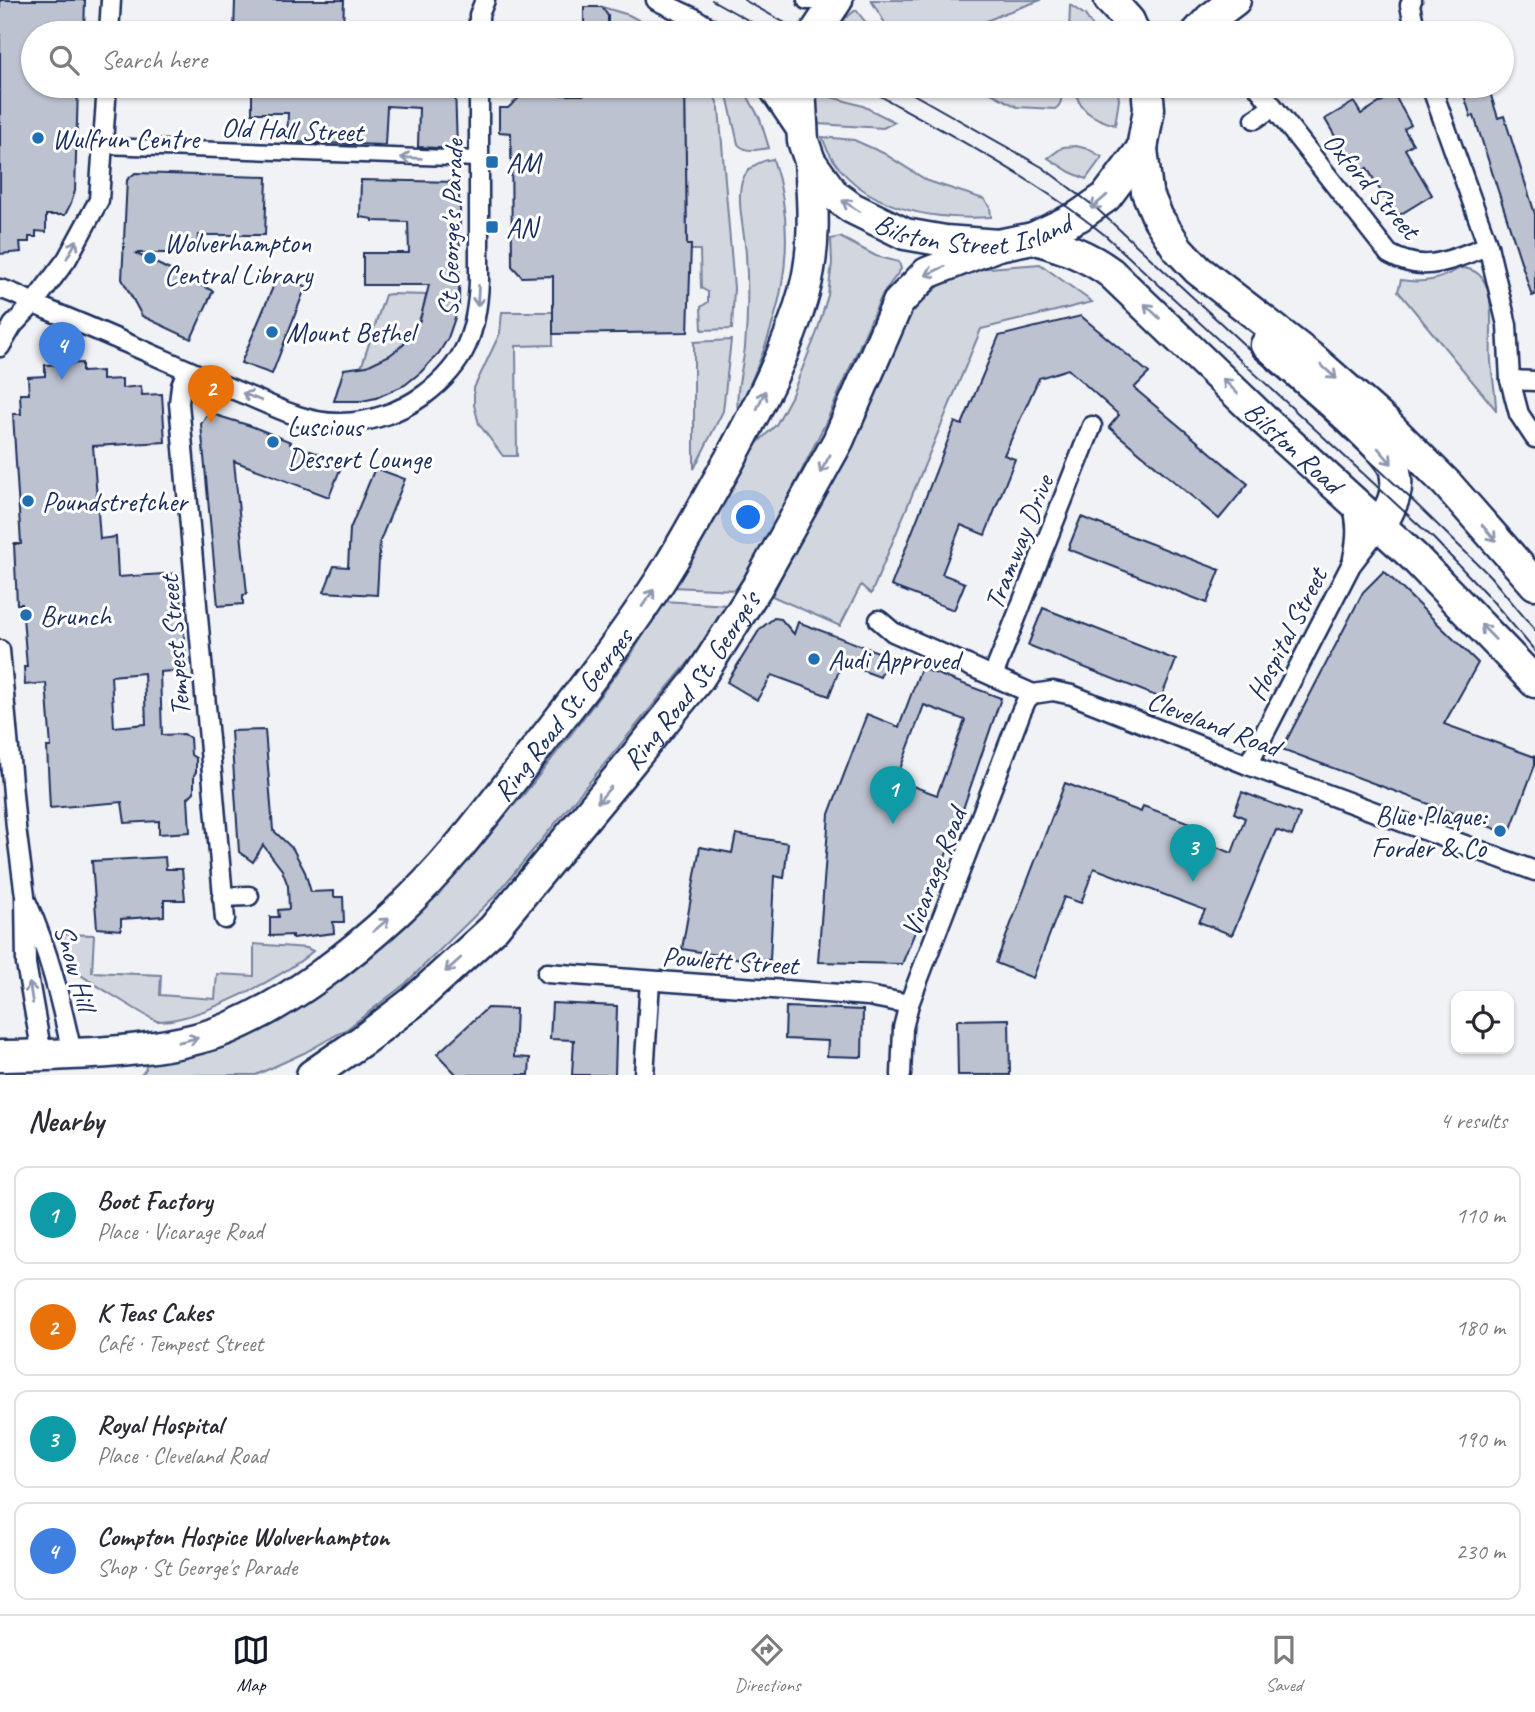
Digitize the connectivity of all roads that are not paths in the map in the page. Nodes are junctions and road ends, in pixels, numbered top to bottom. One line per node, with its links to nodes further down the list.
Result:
1 (111, 0): 10 (street)
2 (485, 0): 11 (street)
3 (656, 0): 12 (street)
4 (807, 0): 5 (street)
5 (814, 0)
6 (837, 0): 13 (highway)
7 (1110, 0): 14 (highway)
8 (1235, 0): 15 (highway)
9 (1412, 0): 16 (street)
10 (110, 21)
11 (480, 21)
12 (699, 21)
13 (823, 21)
14 (1129, 21)
15 (1208, 21)
16 (1413, 21)
17 (106, 98): 26 (street)
18 (479, 98): 29 (street, St George's Parade)
19 (773, 98): 28 (street)
20 (801, 98): 28 (highway)
21 (1151, 98): 27 (highway, Bilston Street Island)
22 (1266, 98): 24 (street, Oxford Street)
23 (1435, 98): 32 (street)
24 (1273, 107): 25 (street); 32 (street, Oxford Street)
25 (1255, 119)
26 (103, 146): 29 (street, Old Hall Street, one-way to 26); 35 (street, one-way to 26)
27 (1142, 149): 30 (highway, Bilston Street Island, one-way to 30); 33 (highway)
28 (806, 151): 31 (highway, Bilston Street Island, one-way to 28); 62 (highway, Ring Road St. Georges, one-way to 28)
29 (479, 159): 37 (street, St George's Parade, one-way to 37)
30 (1033, 238): 31 (highway, Bilston Street Island); 42 (highway, Bilston Road, one-way to 30)
31 (998, 245): 63 (highway, Ring Road St. George's, one-way to 63)
32 (1488, 246): 38 (street)
33 (1198, 270): 43 (highway, one-way to 43); 45 (highway, one-way to 45)
34 (0, 289): 35 (street, St George's Parade)
35 (33, 304): 36 (street); 37 (street, St George's Parade)
36 (0, 347)
37 (187, 370): 55 (street, Tempest Street)
38 (1510, 380): 39 (street); 41 (street)
39 (1535, 381)
40 (1092, 426): 48 (street, Tramway Drive)
41 (1535, 438)
42 (1351, 500): 43 (highway, Bilston Road); 44 (street)
43 (1380, 527): 44 (street); 49 (highway, Bilston Road, one-way to 43)
44 (1351, 565): 51 (street, Hospital Street)
45 (1535, 584)
46 (879, 620): 48 (street, Cleveland Road)
47 (0, 650): 53 (street, Snow Hill)
48 (993, 677): 50 (street, Cleveland Road)
49 (1535, 682)
50 (1033, 694): 51 (street, Cleveland Road); 59 (street, Vicarage Road)
51 (1248, 765): 52 (street, Cleveland Road)
52 (1535, 871)
53 (24, 896): 61 (street, Snow Hill, one-way to 53); 62 (street, Snow Hill)
54 (249, 896): 55 (street)
55 (222, 897): 56 (street, Tempest Street)
56 (225, 919)
57 (547, 973): 58 (street, Powlett Street)
58 (650, 981): 59 (street, Powlett Street); 64 (street)
59 (909, 1004): 65 (street, Vicarage Road)
60 (0, 1056): 61 (highway, Ring Road St. Georges)
61 (42, 1065): 62 (highway, Ring Road St. Georges)
62 (76, 1068)
63 (312, 1075)
64 (644, 1075)
65 (901, 1075)

